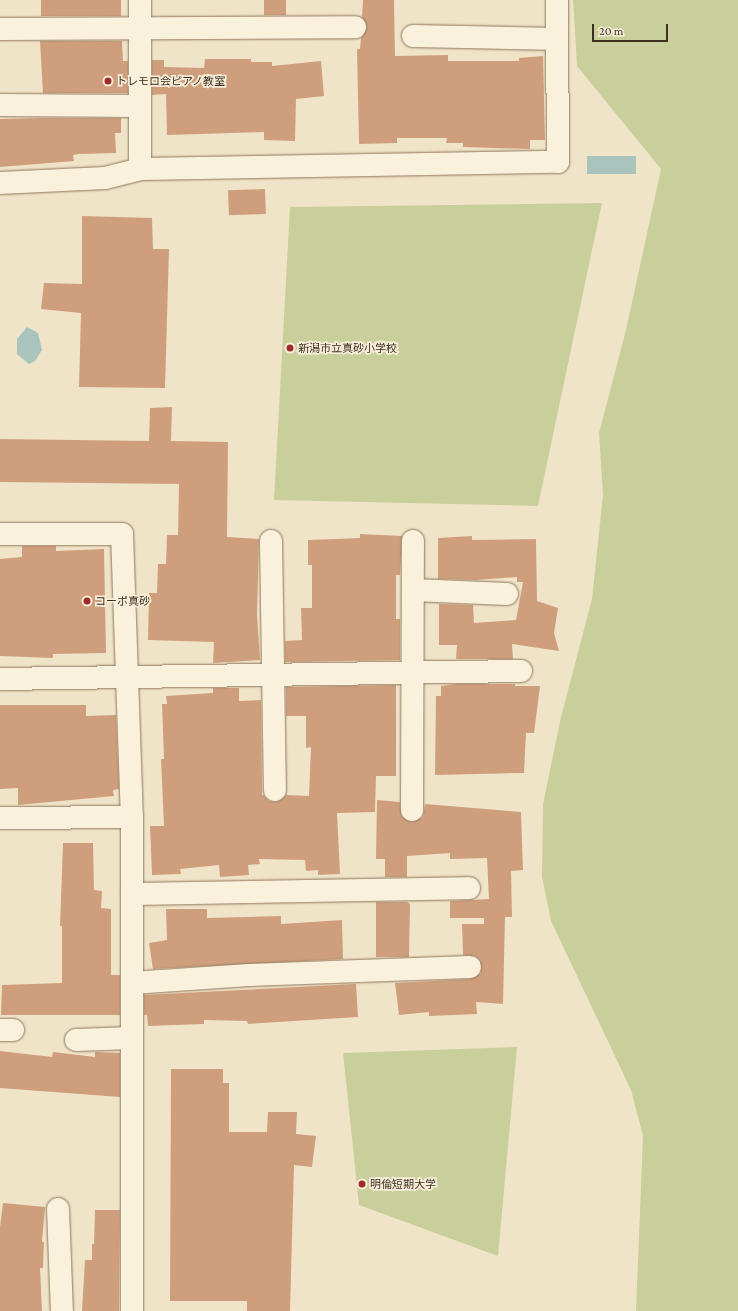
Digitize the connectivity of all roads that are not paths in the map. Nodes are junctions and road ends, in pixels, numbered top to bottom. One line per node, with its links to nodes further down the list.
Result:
1 (140, 0): 5 (street)
2 (557, 0): 7 (street)
3 (355, 28): 5 (street)
4 (0, 29): 5 (street)
5 (140, 29): 9 (street)
6 (413, 36): 7 (street)
7 (557, 39): 10 (street)
8 (0, 105): 9 (street)
9 (140, 106): 10 (street)
10 (140, 169): 11 (street)
11 (0, 183)
12 (0, 534): 20 (street)
13 (271, 541): 19 (street)
14 (413, 541): 15 (street)
15 (413, 590): 16 (street); 18 (street)
16 (507, 594)
17 (521, 671): 18 (street)
18 (412, 672): 19 (street); 23 (street)
19 (274, 674): 20 (street); 22 (street)
20 (127, 676): 21 (street); 24 (street)
21 (0, 679)
22 (275, 790)
23 (412, 810)
24 (132, 817): 25 (street); 27 (street)
25 (0, 818)
26 (470, 888): 27 (street)
27 (132, 894): 29 (street)
28 (470, 967): 29 (street)
29 (132, 983): 30 (street)
30 (132, 1038): 31 (street); 34 (street)
31 (76, 1040)
32 (58, 1209): 33 (street)
33 (62, 1311)
34 (132, 1311)

